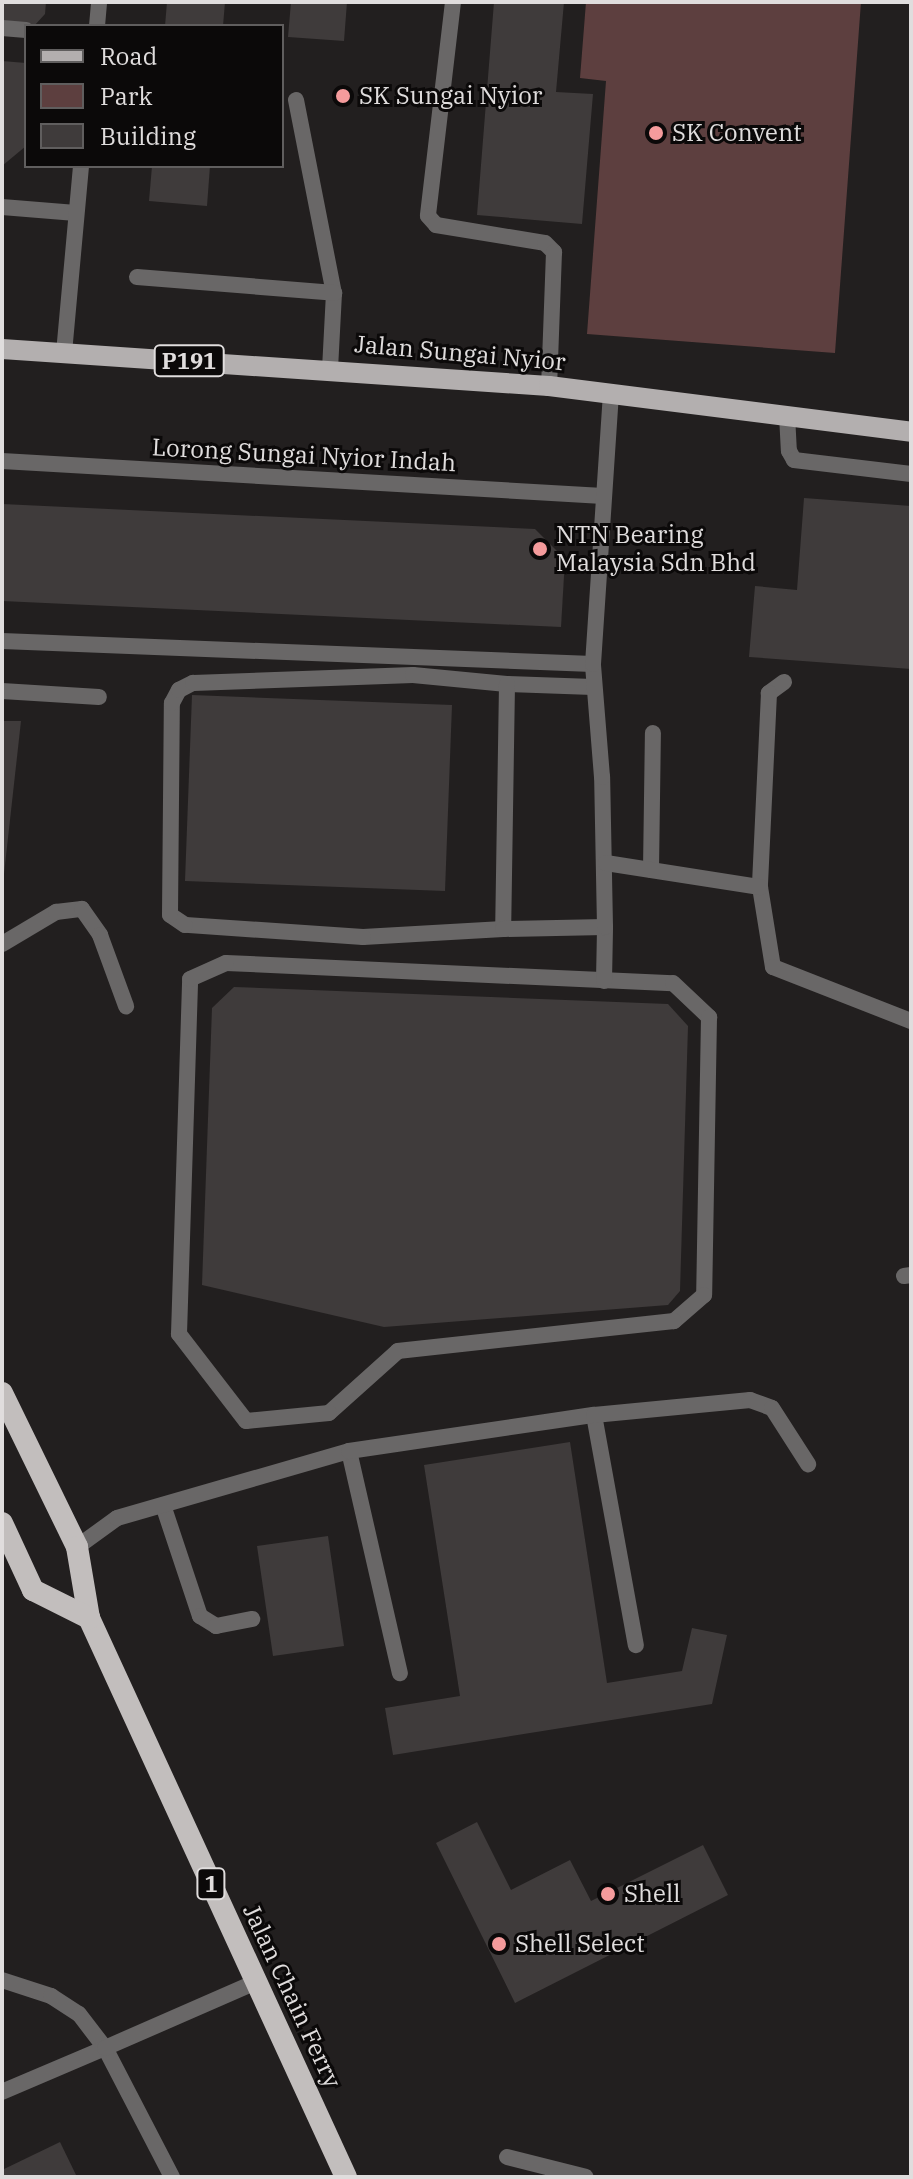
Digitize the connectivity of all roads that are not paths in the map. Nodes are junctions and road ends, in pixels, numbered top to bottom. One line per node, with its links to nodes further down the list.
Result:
1 (99, 2): 3 (street)
2 (453, 2): 15 (street)
3 (97, 24)
4 (2, 28): 5 (street)
5 (24, 30)
6 (296, 100): 11 (street)
7 (81, 168): 9 (street)
8 (2, 207): 9 (street)
9 (76, 213): 13 (street)
10 (137, 277): 11 (street)
11 (334, 293): 14 (street)
12 (2, 349): 13 (main road, Jalan Sungai Nyior / P191)
13 (64, 353): 14 (main road, Jalan Sungai Nyior / P191)
14 (330, 369): 15 (main road, Jalan Sungai Nyior / P191)
15 (549, 386): 16 (main road, Jalan Sungai Nyior / P191)
16 (611, 393): 17 (main road, Jalan Sungai Nyior / P191); 21 (street)
17 (787, 415): 18 (main road, Jalan Sungai Nyior / P191); 20 (street)
18 (911, 432)
19 (2, 461): 21 (street, Lorong Sungai Nyior Indah)
20 (911, 474)
21 (603, 496): 23 (street)
22 (2, 641): 23 (street)
23 (593, 664): 26 (street)
24 (784, 682): 32 (street)
25 (507, 684): 26 (street); 34 (street); 34 (street)
26 (593, 687): 30 (street)
27 (2, 691): 28 (street)
28 (99, 697)
29 (653, 733): 31 (street)
30 (606, 863): 31 (street); 33 (street)
31 (651, 870): 32 (street)
32 (760, 887): 38 (street)
33 (605, 927): 34 (street); 36 (street)
34 (503, 929)
35 (2, 944): 37 (street)
36 (604, 981): 36 (street)
37 (126, 1006)
38 (911, 1021)
39 (2, 1393): 45 (highway, Jalan Chain Ferry / 1)
40 (594, 1415): 41 (street); 42 (street); 48 (street)
41 (349, 1451): 43 (street); 49 (street)
42 (808, 1464)
43 (163, 1505): 45 (street); 47 (street)
44 (2, 1523): 46 (highway)
45 (77, 1547): 46 (highway, Jalan Chain Ferry / 1)
46 (89, 1618): 51 (highway, Jalan Chain Ferry / 1)
47 (252, 1619)
48 (636, 1645)
49 (400, 1673)
50 (2, 1980): 52 (street)
51 (256, 1982): 52 (street); 56 (highway, Jalan Chain Ferry / 1)
52 (105, 2048): 53 (street); 55 (street)
53 (2, 2092)
54 (507, 2157): 57 (street)
55 (172, 2177)
56 (346, 2177)
57 (586, 2177)

